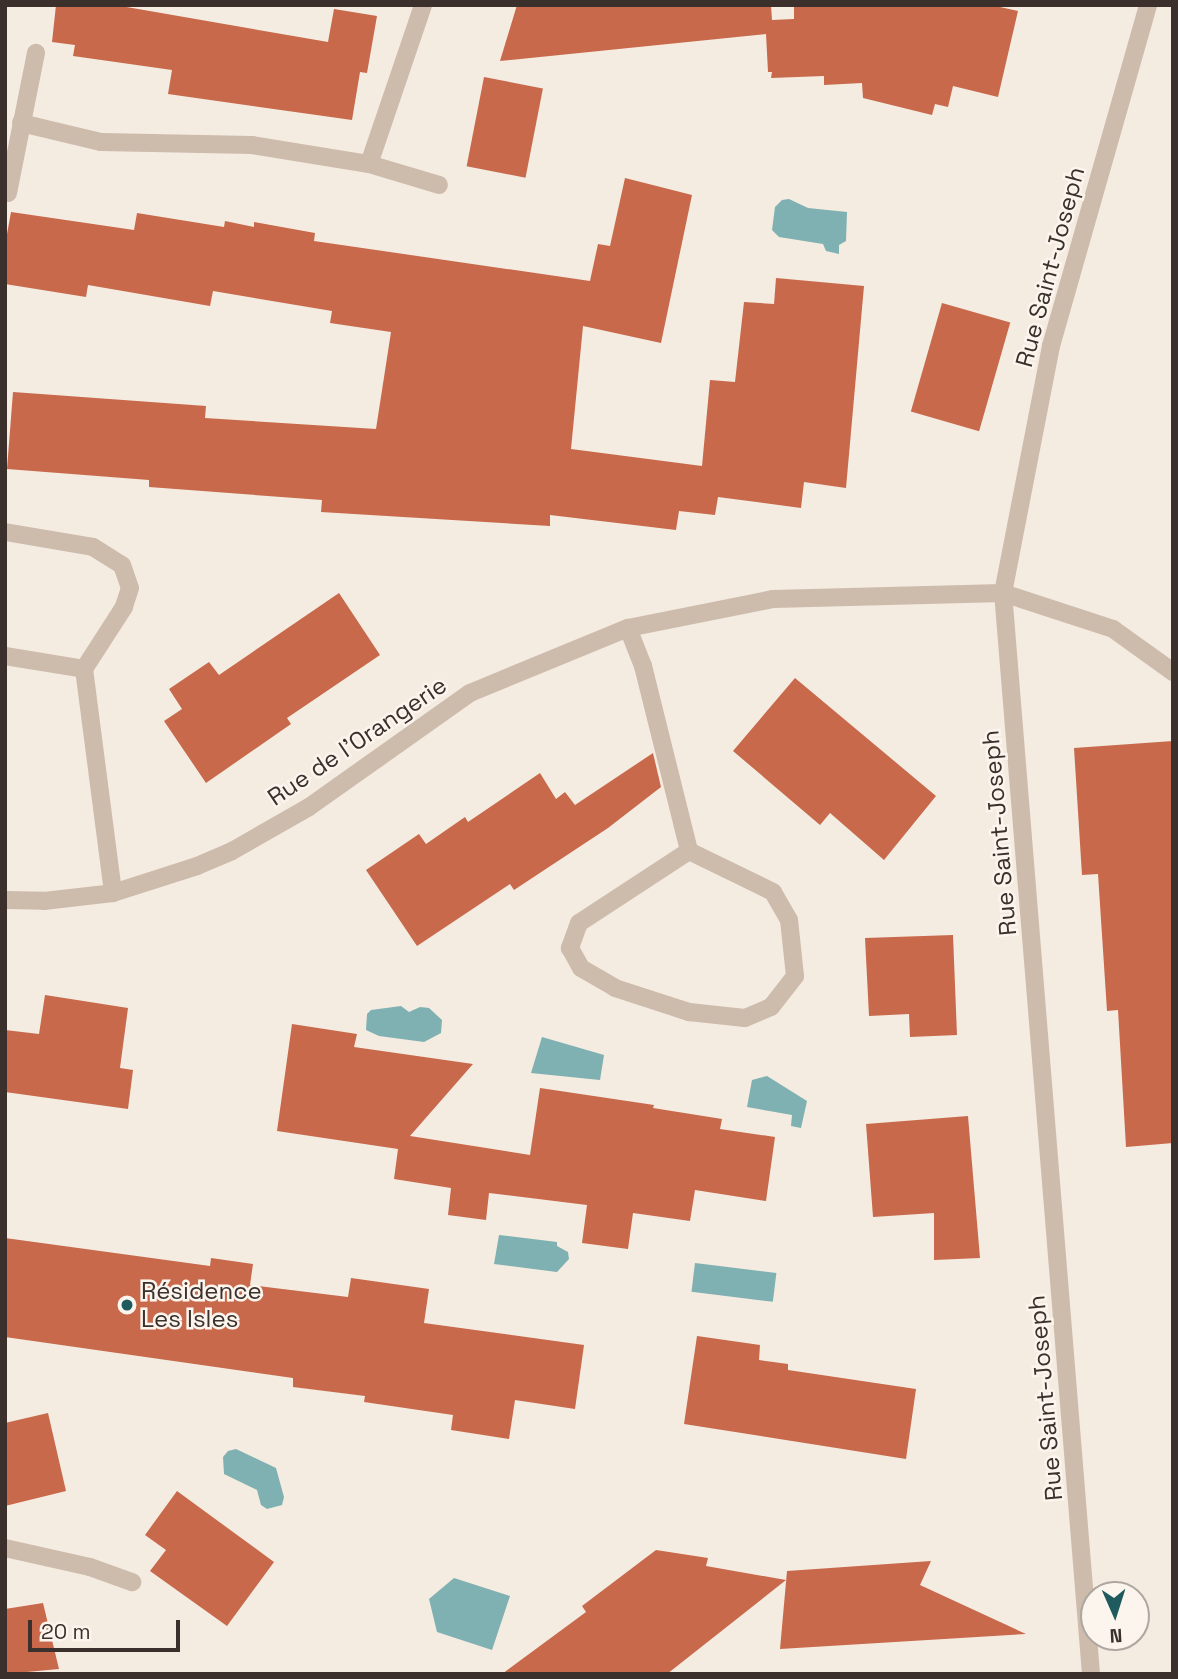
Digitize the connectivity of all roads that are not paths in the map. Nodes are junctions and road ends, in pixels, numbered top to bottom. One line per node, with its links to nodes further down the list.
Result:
1 (423, 5): 5 (street)
2 (1148, 5): 9 (street, Rue Saint-Joseph)
3 (36, 53): 4 (street)
4 (21, 123): 5 (street); 7 (street)
5 (369, 164): 6 (street)
6 (439, 185)
7 (8, 193)
8 (5, 532): 12 (street)
9 (1003, 593): 10 (street, Rue de l'Orangerie); 13 (street, Rue de l'Orangerie); 19 (street, Rue Saint-Joseph)
10 (628, 628): 14 (street); 15 (street, Rue de l'Orangerie)
11 (5, 656): 12 (street)
12 (84, 669): 15 (street)
13 (1173, 672)
14 (689, 850): 14 (street)
15 (113, 892): 16 (street, Rue de l'Orangerie)
16 (5, 900)
17 (5, 1548): 18 (street)
18 (132, 1582)
19 (1091, 1674)

